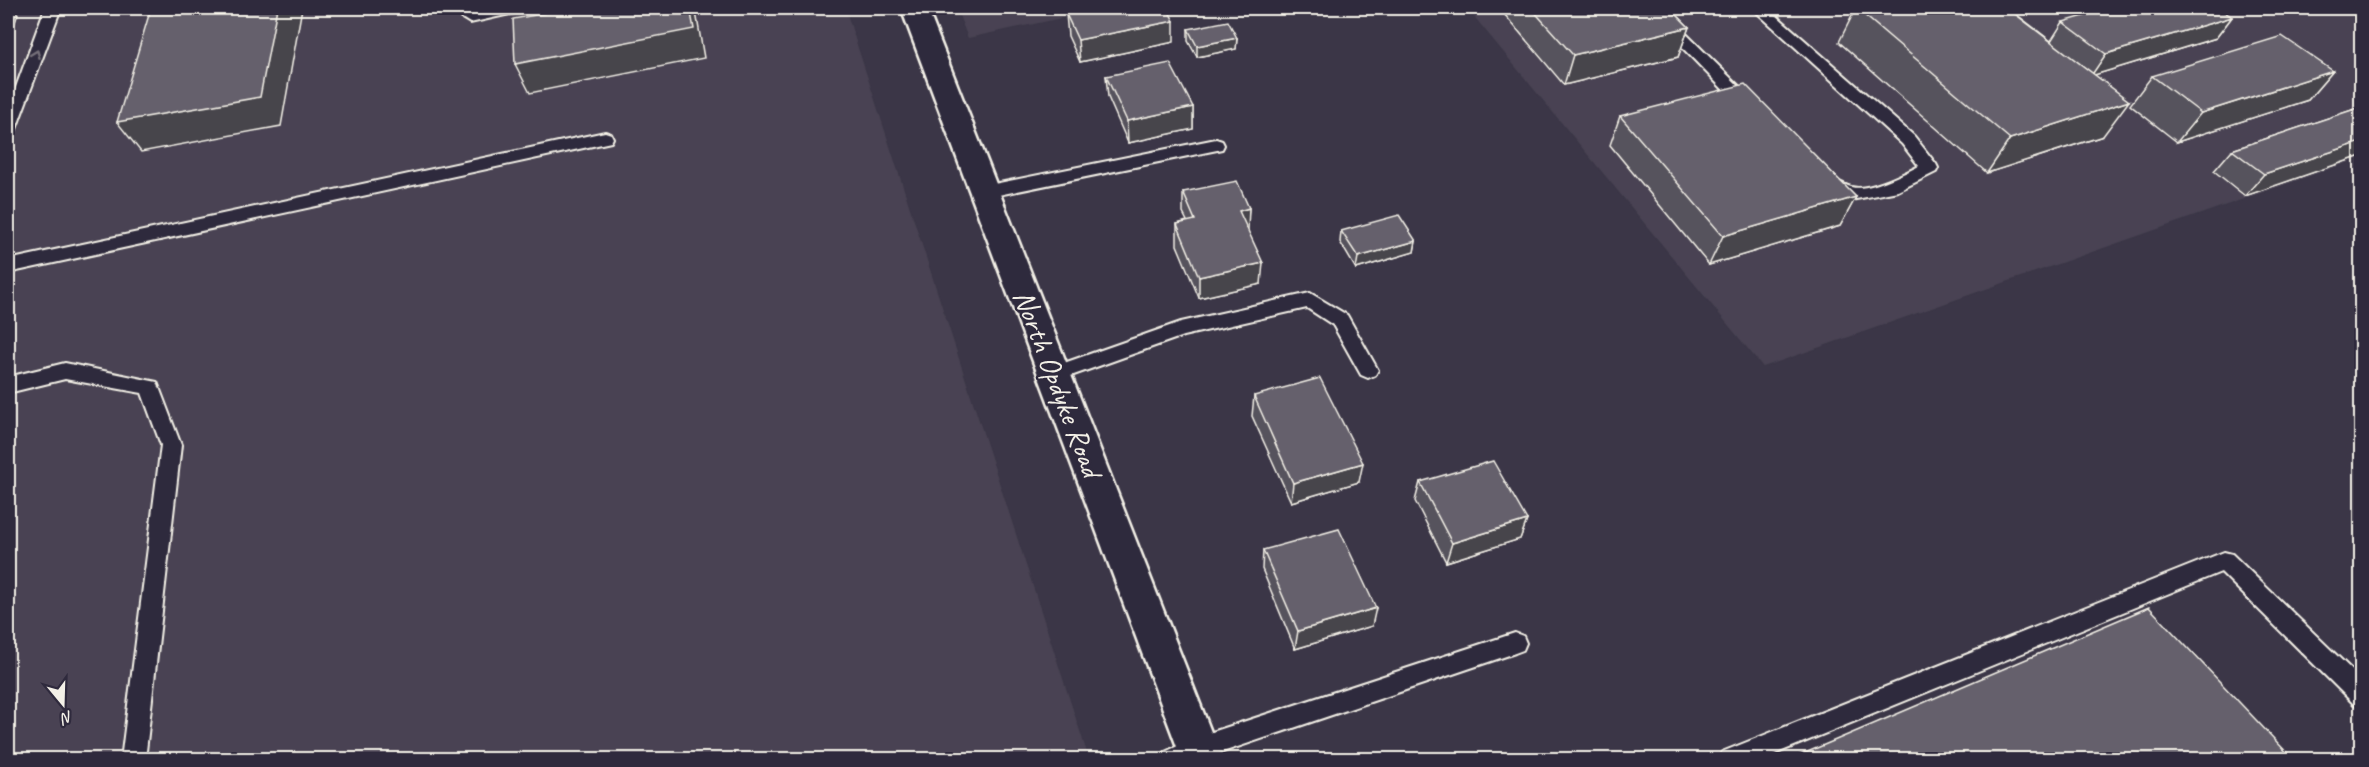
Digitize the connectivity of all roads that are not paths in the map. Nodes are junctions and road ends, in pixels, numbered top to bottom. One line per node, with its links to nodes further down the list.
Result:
1 (53, 8): 8 (lane, one-way to 1)
2 (519, 8): 6 (lane)
3 (914, 8): 12 (main road, North Opdyke Road)
4 (1652, 8): 7 (lane)
5 (1760, 8): 11 (lane)
6 (470, 18)
7 (1764, 121)
8 (8, 129)
9 (605, 138): 13 (lane)
10 (1216, 145): 12 (lane)
11 (1812, 172)
12 (984, 192): 15 (main road, North Opdyke Road)
13 (8, 267)
14 (1368, 370): 15 (lane)
15 (1054, 374): 19 (main road, North Opdyke Road)
16 (8, 385): 20 (lane)
17 (1515, 643): 19 (lane)
18 (2361, 696): 21 (lane)
19 (1191, 756)
20 (133, 759)
21 (1730, 759)

